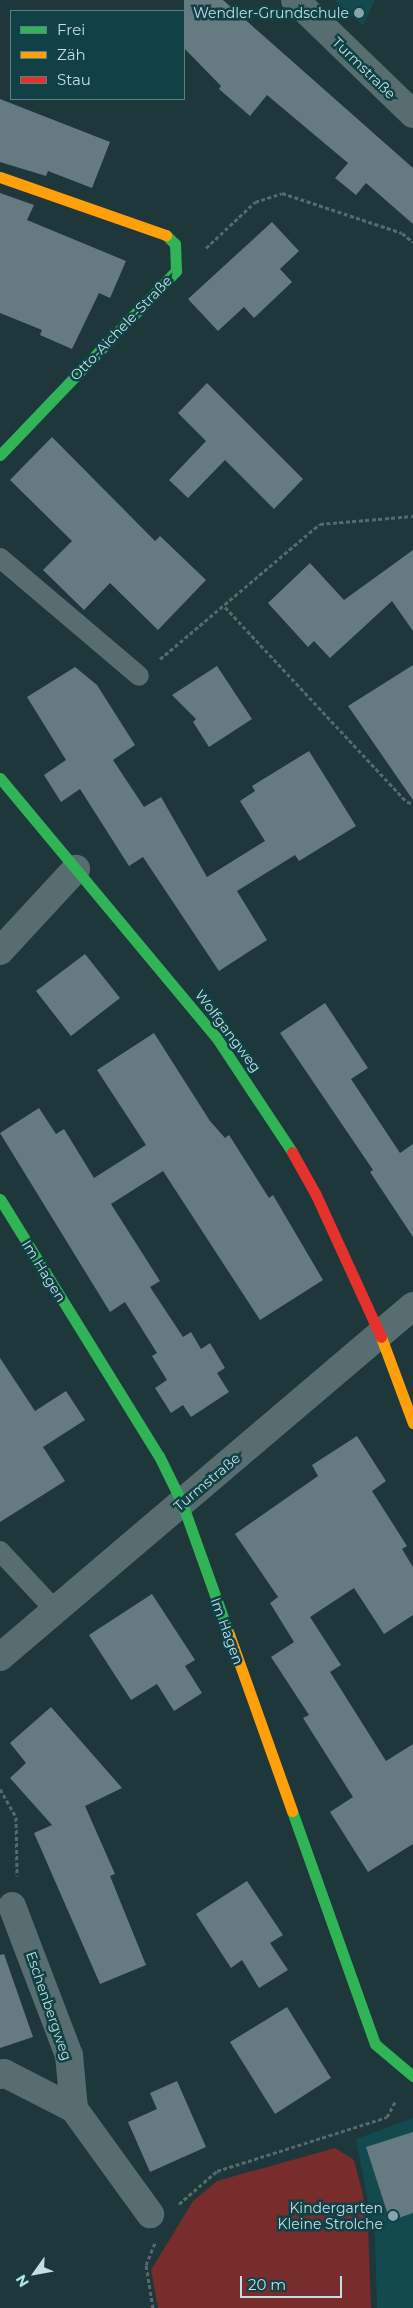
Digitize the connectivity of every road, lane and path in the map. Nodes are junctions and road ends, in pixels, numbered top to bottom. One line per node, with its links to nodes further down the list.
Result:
1 (295, 0): 2 (street, Turmstraße)
2 (413, 114)
3 (0, 177): 5 (street)
4 (413, 242): 5 (path)
5 (175, 244): 6 (street, Otto-Aichele-Straße)
6 (0, 455)
7 (413, 516): 9 (path)
8 (0, 558): 10 (lane)
9 (225, 607): 10 (path); 12 (path)
10 (139, 676)
11 (0, 778): 13 (street, Wolfgangweg)
12 (413, 803)
13 (76, 870): 14 (street); 17 (street, Wolfgangweg)
14 (0, 951)
15 (0, 1200): 19 (street, Im Hagen)
16 (413, 1306): 17 (street, Turmstraße)
17 (380, 1335): 18 (street, Wolfgangweg); 19 (street, Turmstraße)
18 (413, 1422)
19 (182, 1503): 21 (street, Turmstraße); 26 (street, Im Hagen)
20 (0, 1552): 21 (lane)
21 (54, 1609): 22 (street, Turmstraße)
22 (0, 1657)
23 (0, 1789): 24 (path)
24 (12, 1906): 27 (street, Eschenbergweg)
25 (0, 2075): 27 (street)
26 (411, 2076): 28 (path)
27 (74, 2110): 28 (street)
28 (161, 2220): 29 (path)
29 (153, 2308)

